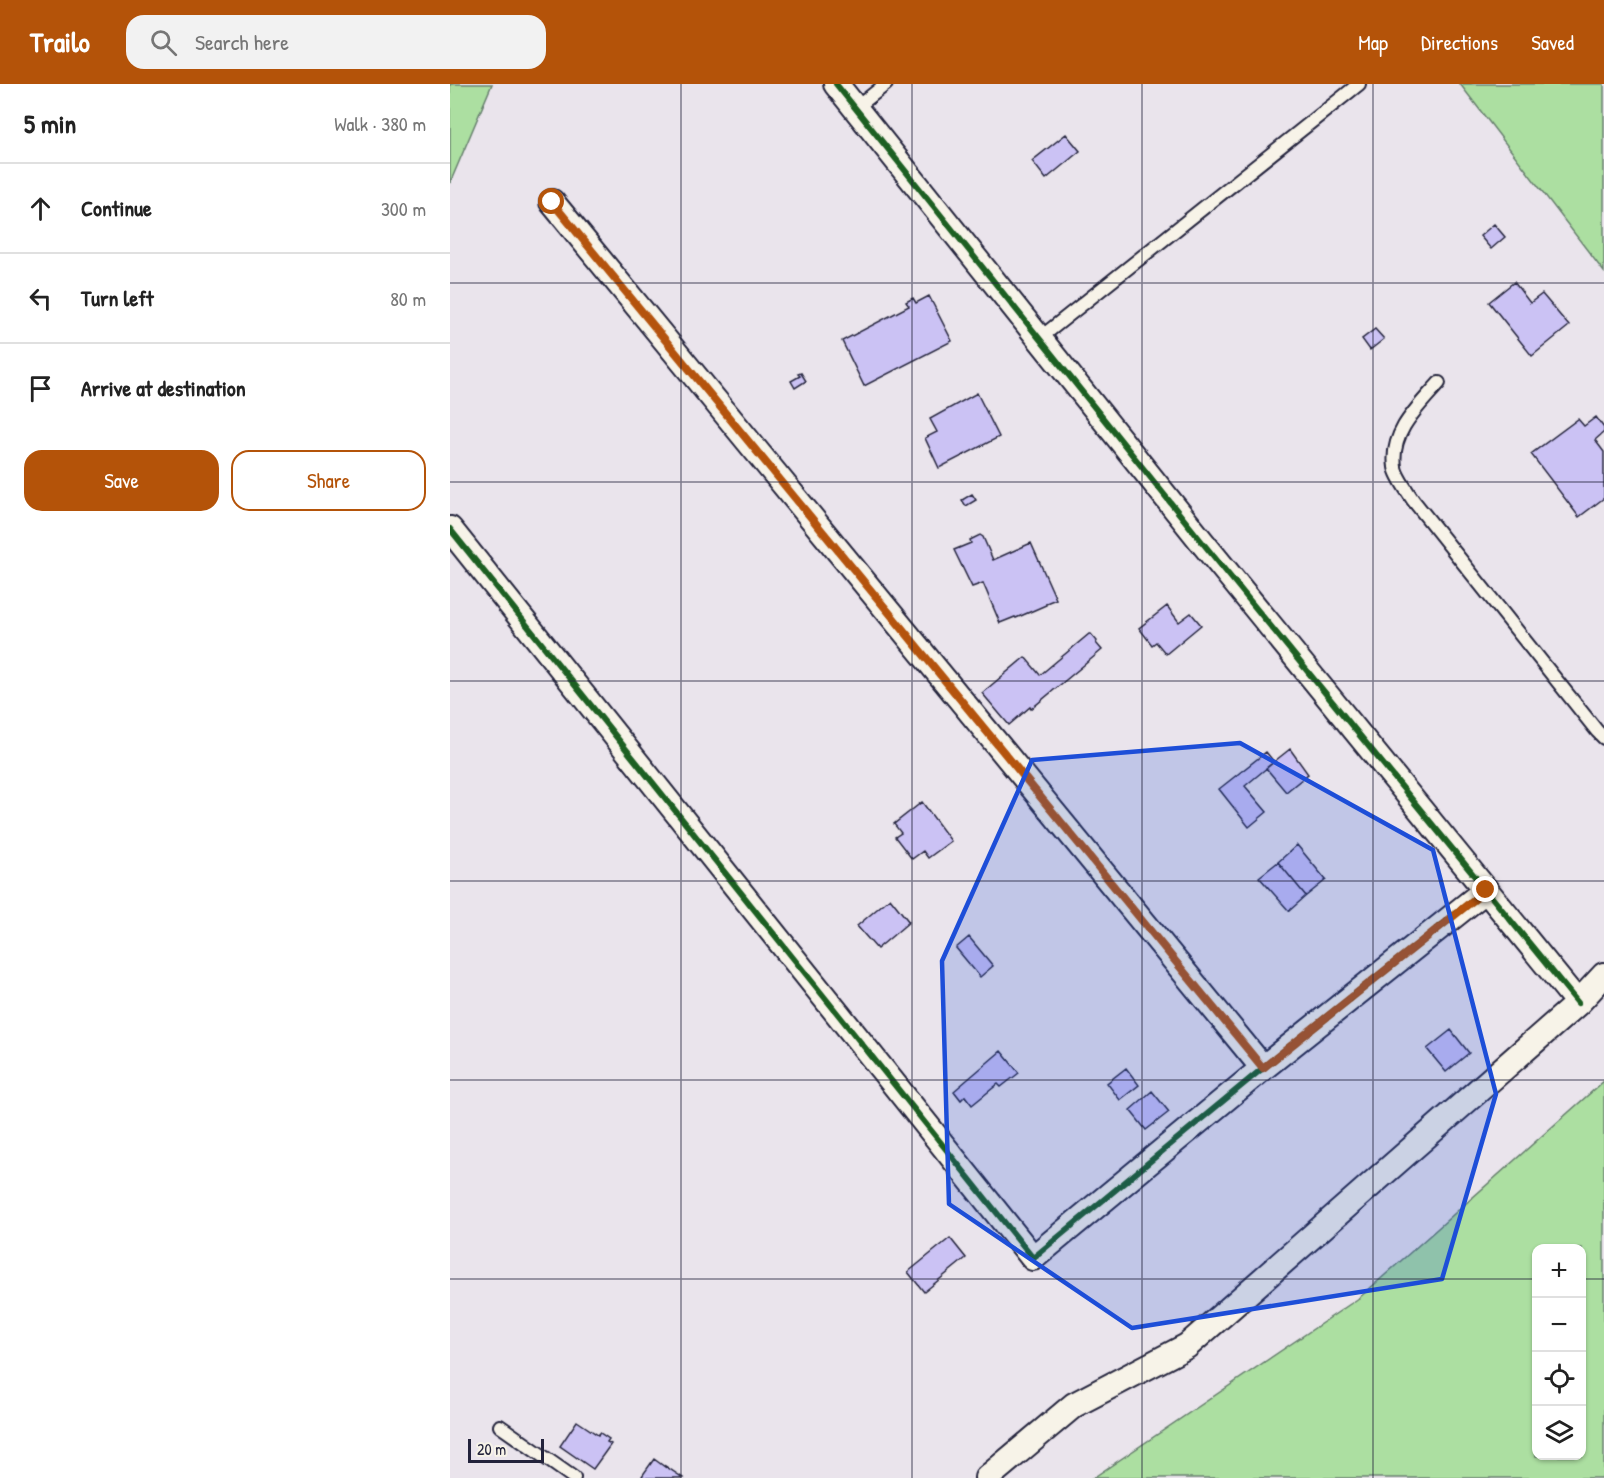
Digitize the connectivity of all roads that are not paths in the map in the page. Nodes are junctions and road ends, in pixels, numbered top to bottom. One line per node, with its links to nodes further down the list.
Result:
1 (836, 84): 4 (street)
2 (886, 84): 4 (lane)
3 (1359, 84): 6 (lane)
4 (856, 108): 6 (street)
5 (552, 202): 13 (street)
6 (1040, 338): 10 (street)
7 (1439, 383): 9 (lane)
8 (450, 529): 13 (street)
9 (1604, 738)
10 (1486, 890): 12 (street); 13 (street)
11 (1604, 975): 12 (street)
12 (1578, 1003): 16 (street)
13 (1263, 1068)
14 (500, 1426): 15 (lane)
15 (574, 1478)
16 (987, 1478)

